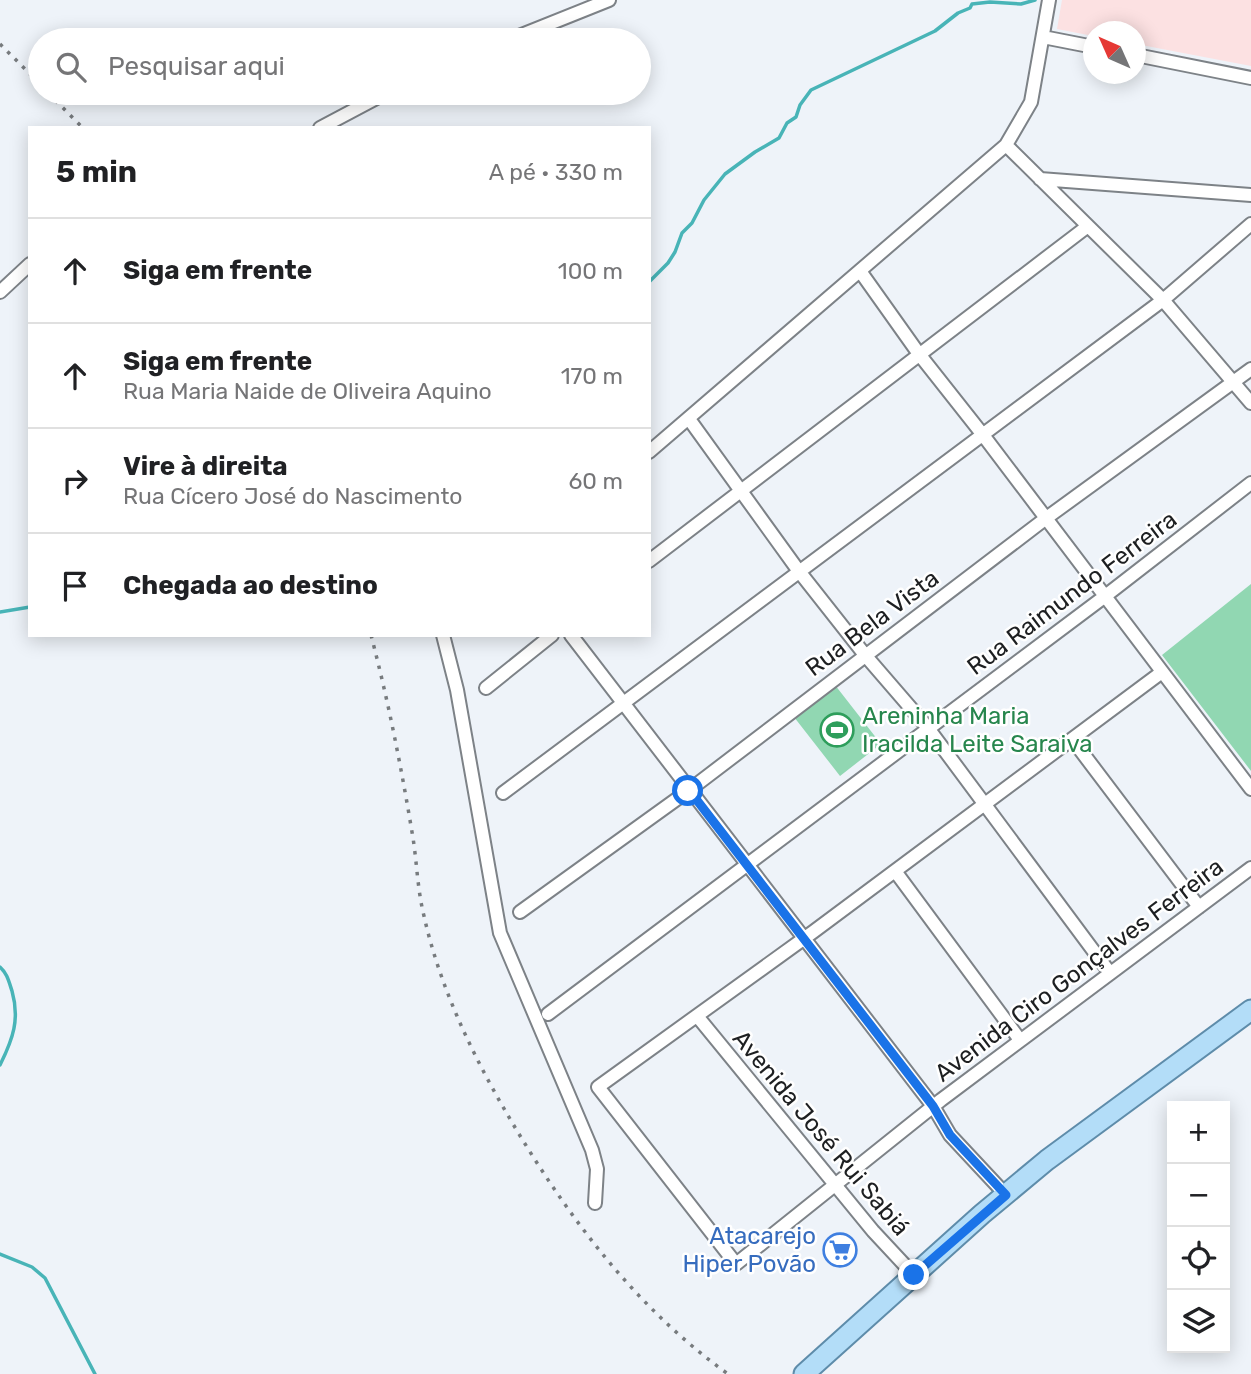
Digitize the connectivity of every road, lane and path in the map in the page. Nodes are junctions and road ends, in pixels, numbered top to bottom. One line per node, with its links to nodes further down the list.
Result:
1 (609, 0): 3 (street)
2 (1049, 0): 4 (street)
3 (539, 28)
4 (1043, 37): 5 (street); 10 (street)
5 (1083, 45)
6 (1146, 57): 7 (street)
7 (1251, 78)
8 (363, 105): 9 (street)
9 (324, 126)
10 (1006, 145): 11 (street); 16 (street)
11 (1040, 179): 12 (street); 14 (street)
12 (1251, 195)
13 (1251, 224): 18 (street)
14 (1088, 226): 18 (street); 19 (street)
15 (28, 266): 17 (street)
16 (860, 271): 19 (street); 23 (street)
17 (0, 292)
18 (1163, 300): 21 (street); 24 (street)
19 (919, 354): 24 (street); 27 (street)
20 (1251, 369): 21 (street, Rua Bela Vista)
21 (1234, 383): 22 (street); 28 (street, Rua Bela Vista)
22 (1251, 403)
23 (690, 419): 25 (street); 27 (street)
24 (983, 435): 28 (street); 30 (street)
25 (651, 450)
26 (1251, 483): 31 (street, Rua Raimundo Ferreira)
27 (741, 492): 29 (street); 30 (street)
28 (1045, 519): 31 (street); 35 (street, Rua Bela Vista)
29 (651, 560)
30 (798, 570): 35 (street); 38 (street)
31 (1104, 597): 36 (street); 39 (street, Rua Raimundo Ferreira)
32 (444, 637): 59 (street)
33 (550, 637): 37 (street)
34 (573, 637): 38 (street)
35 (865, 655): 39 (street); 42 (street, Rua Bela Vista)
36 (1162, 672): 40 (street); 41 (street)
37 (486, 688)
38 (623, 703): 42 (street); 43 (street)
39 (928, 728): 44 (street); 45 (street, Rua Raimundo Ferreira)
40 (1072, 739): 44 (street); 48 (street)
41 (1251, 789)
42 (689, 790): 45 (street); 49 (street, Rua Bela Vista)
43 (503, 793)
44 (985, 804): 47 (street); 51 (street)
45 (747, 865): 50 (street); 53 (street, Rua Raimundo Ferreira)
46 (1251, 868): 48 (street, Avenida Ciro Gonçalves Ferreira)
47 (895, 871): 50 (street); 55 (street)
48 (1199, 907): 51 (street, Avenida Ciro Gonçalves Ferreira)
49 (520, 912)
50 (804, 939): 54 (street); 56 (street)
51 (1110, 972): 55 (street, Avenida Ciro Gonçalves Ferreira)
52 (1251, 1010): 58 (main road)
53 (548, 1014)
54 (697, 1016): 57 (street, Avenida José Rui Sabiá); 57 (street, Avenida Ciro Gonçalves Ferreira)
55 (1020, 1040): 56 (street, Avenida Ciro Gonçalves Ferreira)
56 (933, 1106): 57 (street, Avenida Ciro Gonçalves Ferreira); 58 (street)
57 (835, 1185): 60 (street, Avenida José Rui Sabiá)
58 (1006, 1195): 60 (main road)
59 (595, 1203)
60 (914, 1275): 61 (main road)
61 (804, 1374)

